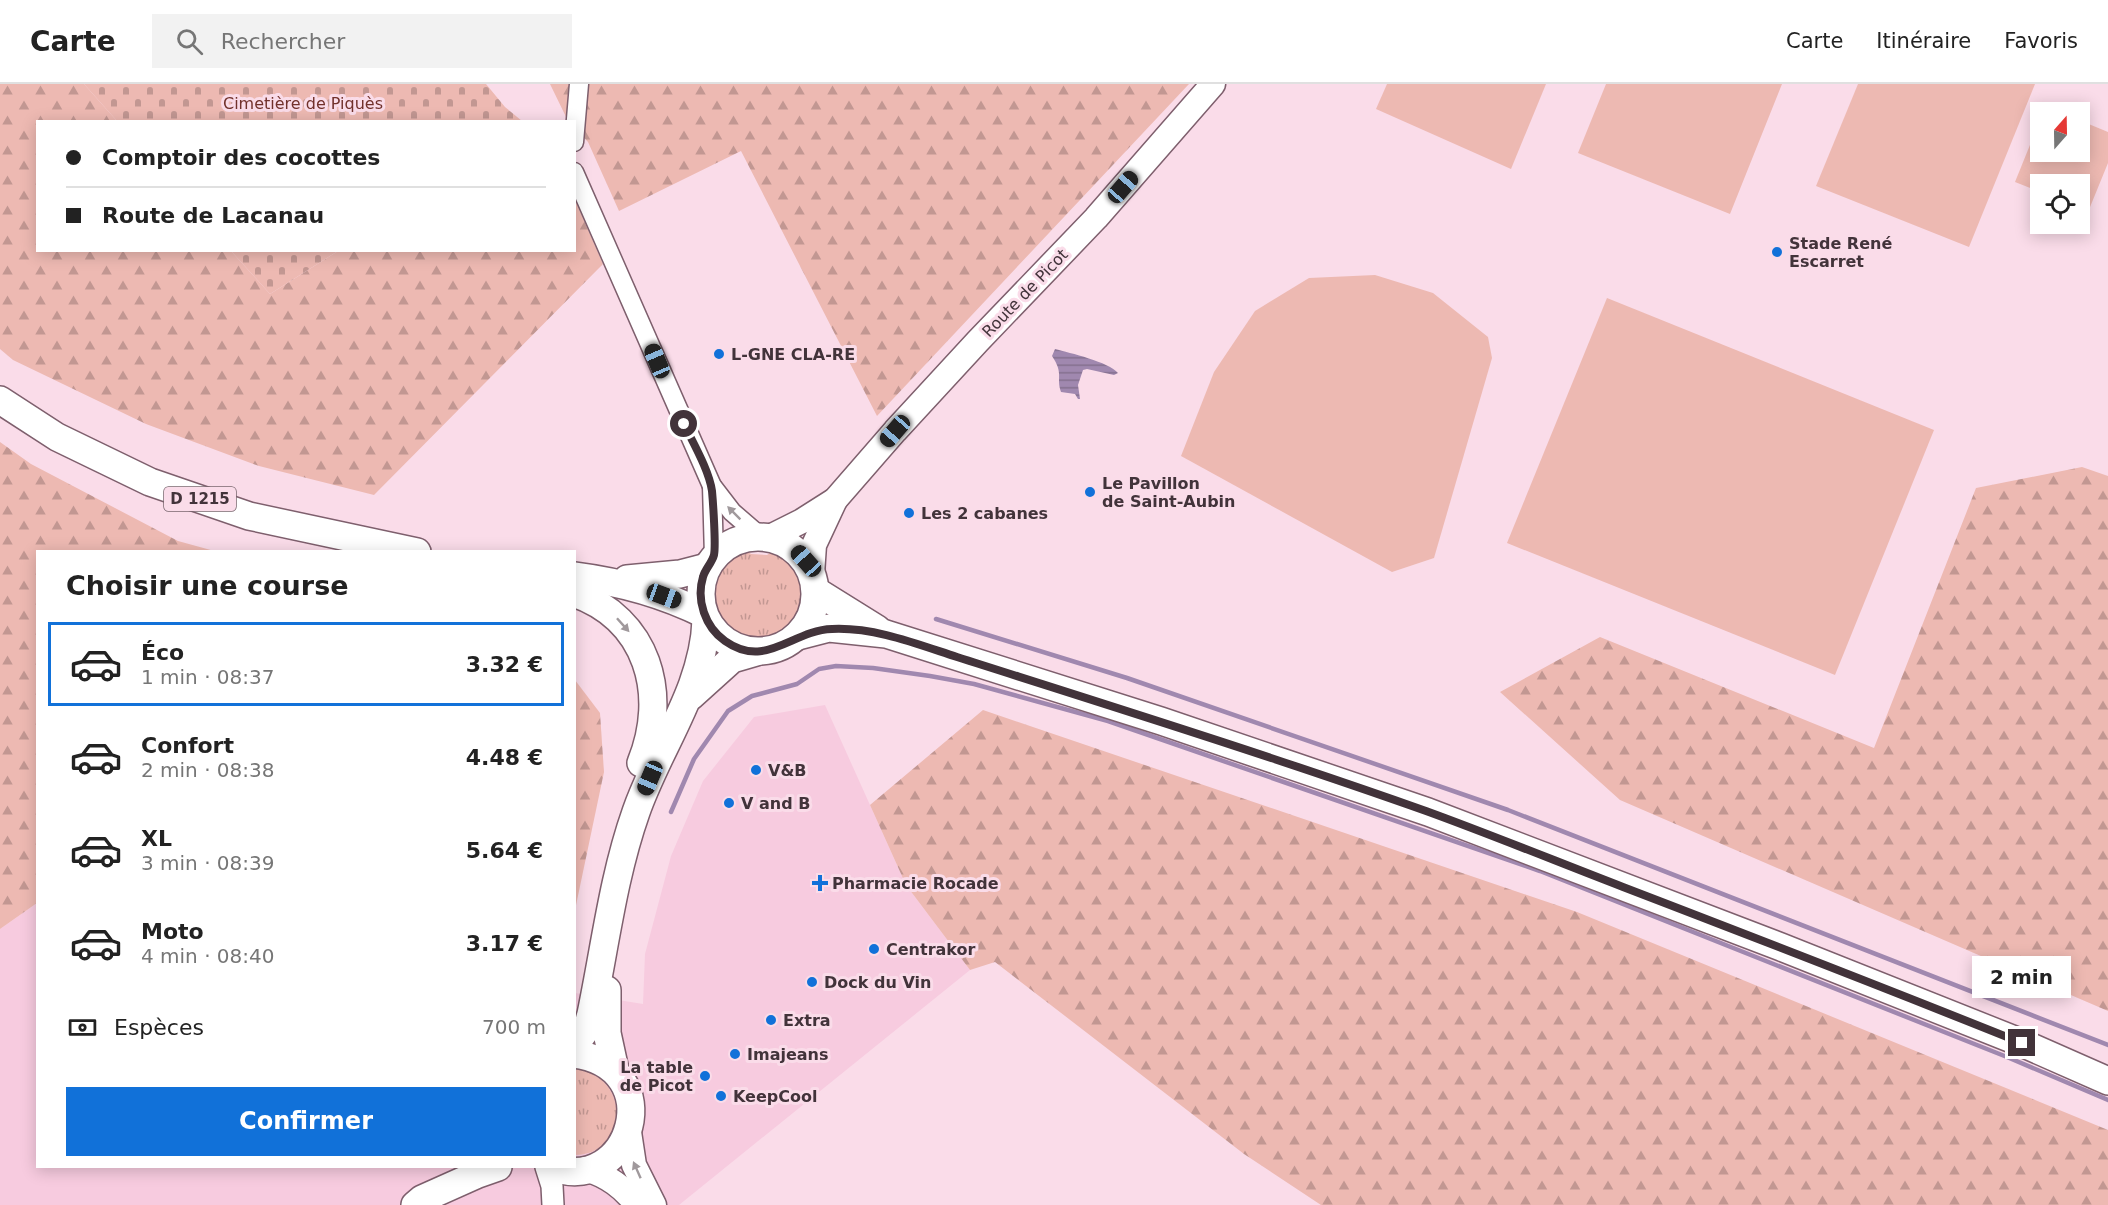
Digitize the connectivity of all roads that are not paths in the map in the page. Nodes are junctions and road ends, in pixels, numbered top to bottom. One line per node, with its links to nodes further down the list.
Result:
1 (579, 84): 3 (street)
2 (1213, 84): 7 (main road, Route de Picot)
3 (576, 120)
4 (576, 177): 6 (street)
5 (0, 400): 9 (main road, D 1215)
6 (711, 486): 8 (street, one-way to 6); 10 (street)
7 (835, 500): 8 (main road, Route de Picot); 13 (main road, Route de Picot)
8 (765, 537): 10 (main road); 13 (main road)
9 (408, 550)
10 (710, 562): 12 (main road); 15 (main road)
11 (576, 576): 12 (main road)
12 (611, 580): 15 (main road)
13 (814, 583): 16 (main road); 17 (main road)
14 (576, 594): 20 (main road, one-way to 20)
15 (705, 617): 18 (main road); 19 (main road)
16 (886, 634): 17 (main road); 25 (main road)
17 (798, 636): 18 (main road)
18 (756, 652): 19 (main road)
19 (686, 701): 20 (main road)
20 (615, 886): 21 (main road)
21 (606, 941): 22 (main road); 24 (main road)
22 (576, 1043)
23 (576, 1054): 24 (main road)
24 (615, 1070): 26 (main road)
25 (2108, 1081)
26 (629, 1132): 31 (main road); 36 (main road, one-way to 26)
27 (454, 1168): 33 (main road)
28 (495, 1168): 34 (main road)
29 (546, 1168): 32 (street)
30 (554, 1168): 31 (main road)
31 (582, 1170): 32 (street); 35 (main road)
32 (553, 1202)
33 (396, 1205)
34 (415, 1205)
35 (637, 1205)
36 (654, 1205)

